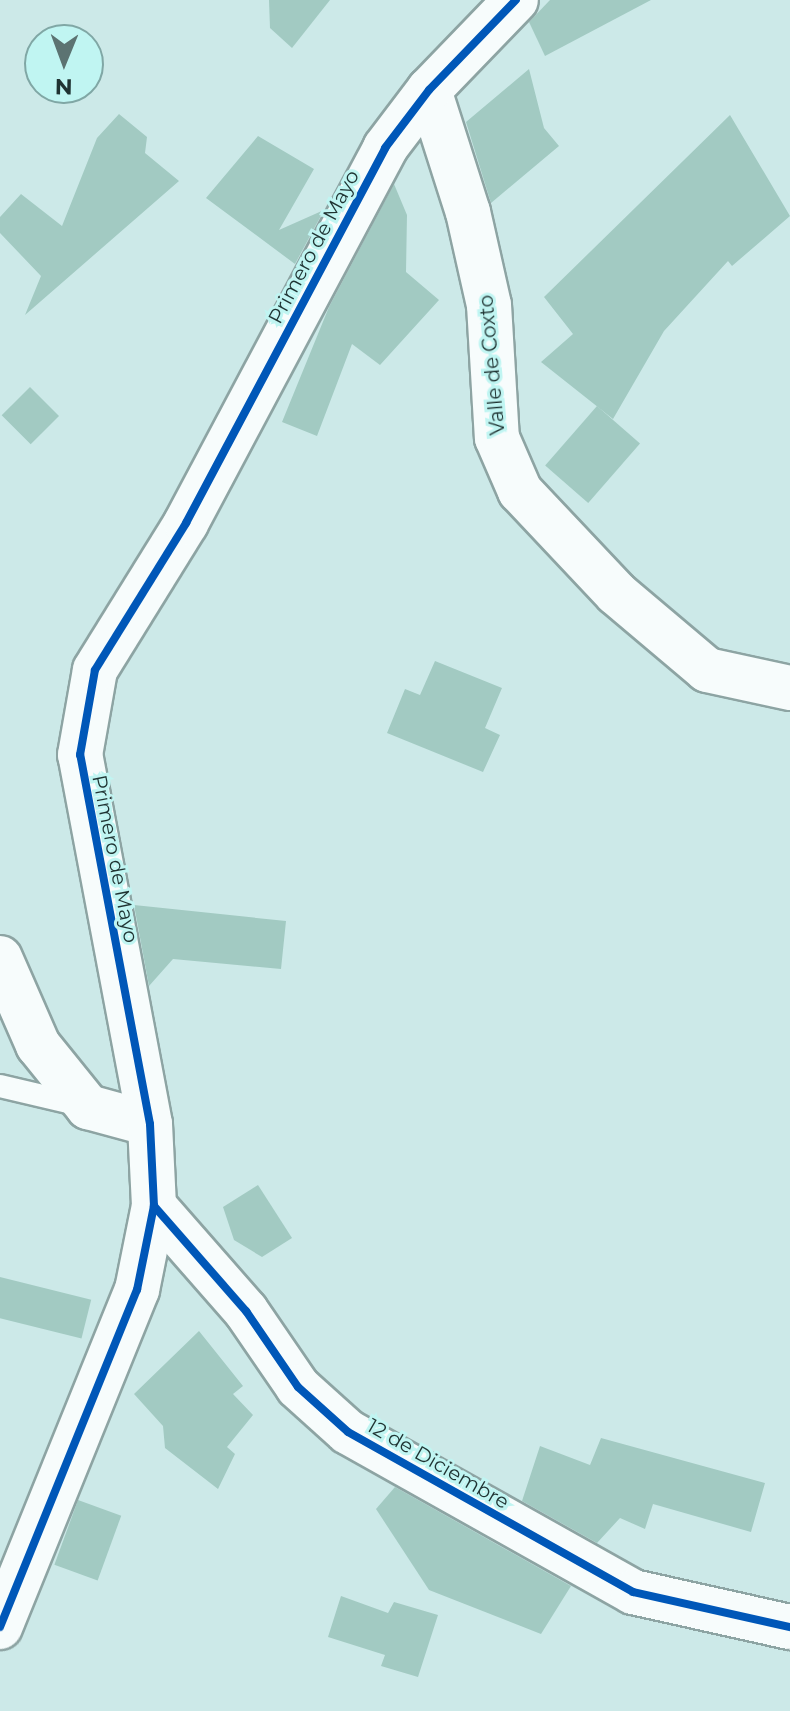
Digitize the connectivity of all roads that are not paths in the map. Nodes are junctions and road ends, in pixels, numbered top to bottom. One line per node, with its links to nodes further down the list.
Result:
1 (516, 0): 2 (street, Primero de Mayo)
2 (429, 90): 3 (street, Valle de Coxto); 7 (street, Primero de Mayo)
3 (790, 688)
4 (0, 958): 6 (street)
5 (0, 1086): 6 (lane)
6 (88, 1107): 7 (street)
7 (150, 1124): 8 (street, Primero de Mayo)
8 (154, 1206): 9 (street, Primero de Mayo); 11 (street, 12 de Diciembre)
9 (19, 1524): 10 (street, Primero de Mayo)
10 (0, 1627)
11 (790, 1627)

